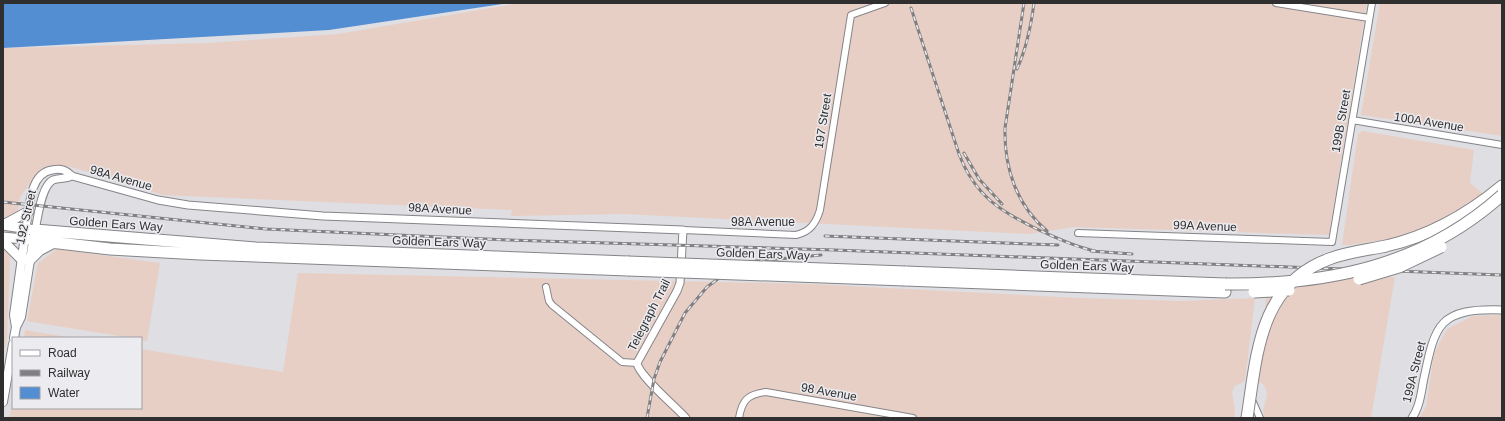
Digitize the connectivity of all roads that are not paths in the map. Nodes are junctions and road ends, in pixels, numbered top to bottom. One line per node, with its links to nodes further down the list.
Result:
1 (885, 3): 13 (street, 197 Street)
2 (1276, 3): 4 (street)
3 (1372, 3): 4 (street, 199B Street)
4 (1369, 18): 5 (street, 199B Street)
5 (1352, 120): 6 (street, 100A Avenue); 19 (street, 199B Street)
6 (1502, 145)
7 (72, 176): 11 (street, 192 Street); 14 (street, 98A Avenue); 16 (street, 192 Street)
8 (1502, 186): 34 (highway, bridge)
9 (1502, 196): 24 (highway, Golden Ears Way, bridge)
10 (1502, 205): 24 (highway, Golden Ears Way, bridge)
11 (29, 211): 12 (main road); 16 (street, 192 Street)
12 (3, 225): 16 (main road, Golden Ears Way)
13 (810, 228): 14 (street, 98A Avenue)
14 (683, 230): 28 (street, Telegraph Trail)
15 (1078, 233): 19 (street, 99A Avenue)
16 (29, 235): 17 (main road, Golden Ears Way); 20 (highway, Golden Ears Way); 21 (main road, 192 Street); 22 (highway, Golden Ears Way)
17 (3, 236)
18 (3, 241): 21 (main road)
19 (1332, 242)
20 (52, 243): 21 (highway); 22 (highway, Golden Ears Way)
21 (25, 260): 26 (main road, 192 Street)
22 (628, 266): 24 (highway, Golden Ears Way, bridge)
23 (546, 287): 28 (street, Telegraph Trail)
24 (1225, 288)
25 (1502, 310): 36 (street, 199A Street)
26 (14, 337)
27 (12, 350): 30 (main road)
28 (637, 363): 31 (street, Telegraph Trail)
29 (1250, 394): 35 (street)
30 (3, 402)
31 (686, 418)
32 (739, 418): 33 (street, 98 Avenue)
33 (913, 418)
34 (1247, 418)
35 (1260, 418)
36 (1412, 418)

